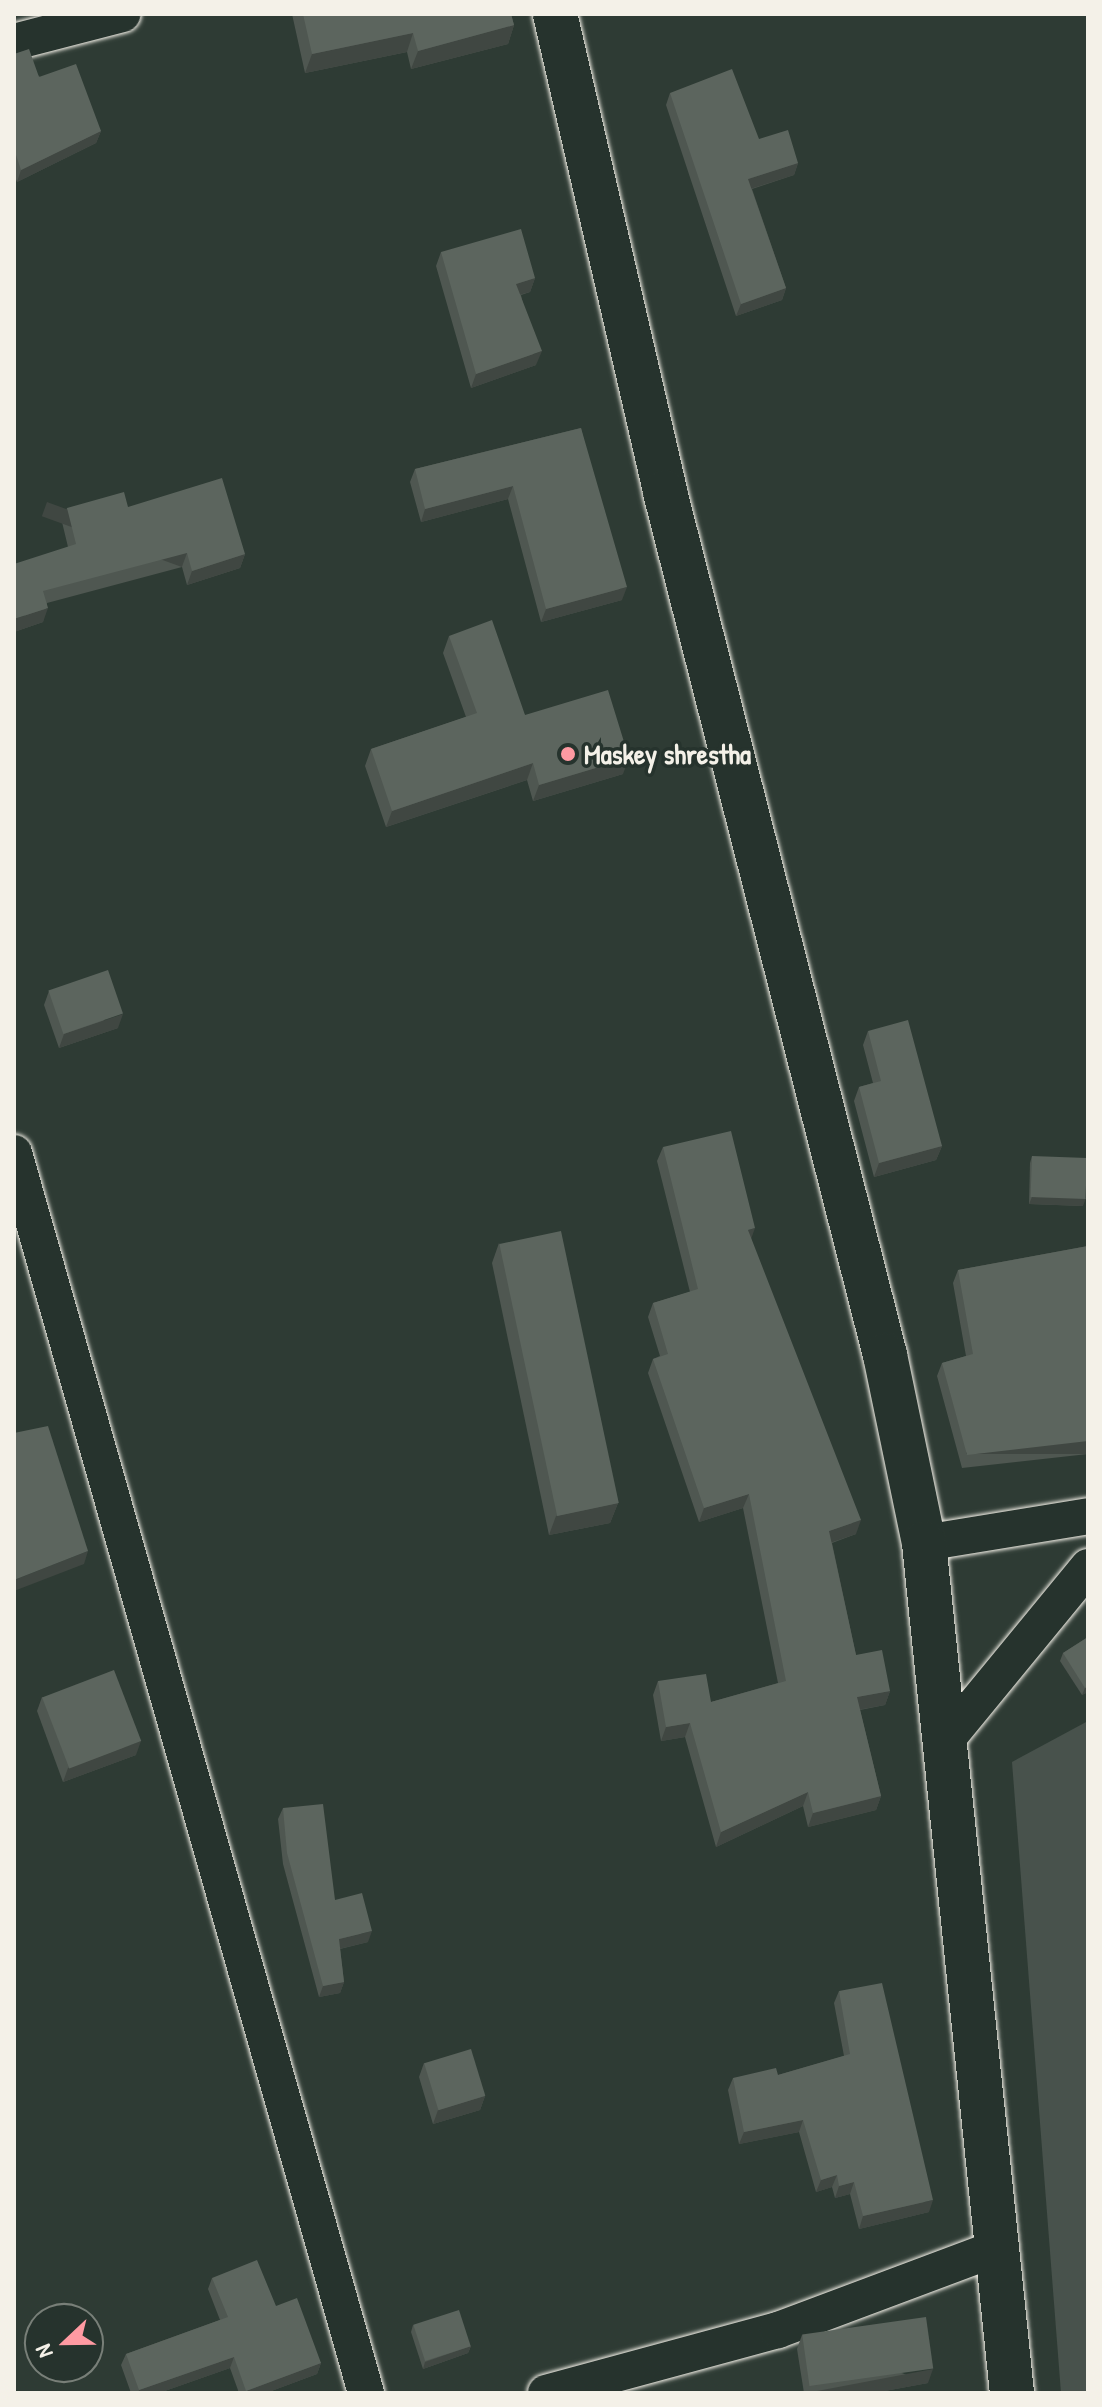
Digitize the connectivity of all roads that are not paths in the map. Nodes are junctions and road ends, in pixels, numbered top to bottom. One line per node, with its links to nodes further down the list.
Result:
1 (122, 14): 3 (street)
2 (555, 14): 6 (street)
3 (14, 42)
4 (14, 1153): 10 (street)
5 (1088, 1516): 6 (street)
6 (924, 1543): 8 (street)
7 (1088, 1567): 8 (street)
8 (946, 1740): 9 (street)
9 (1000, 2247): 11 (street); 12 (street)
10 (366, 2393)
11 (546, 2393)
12 (1012, 2393)

